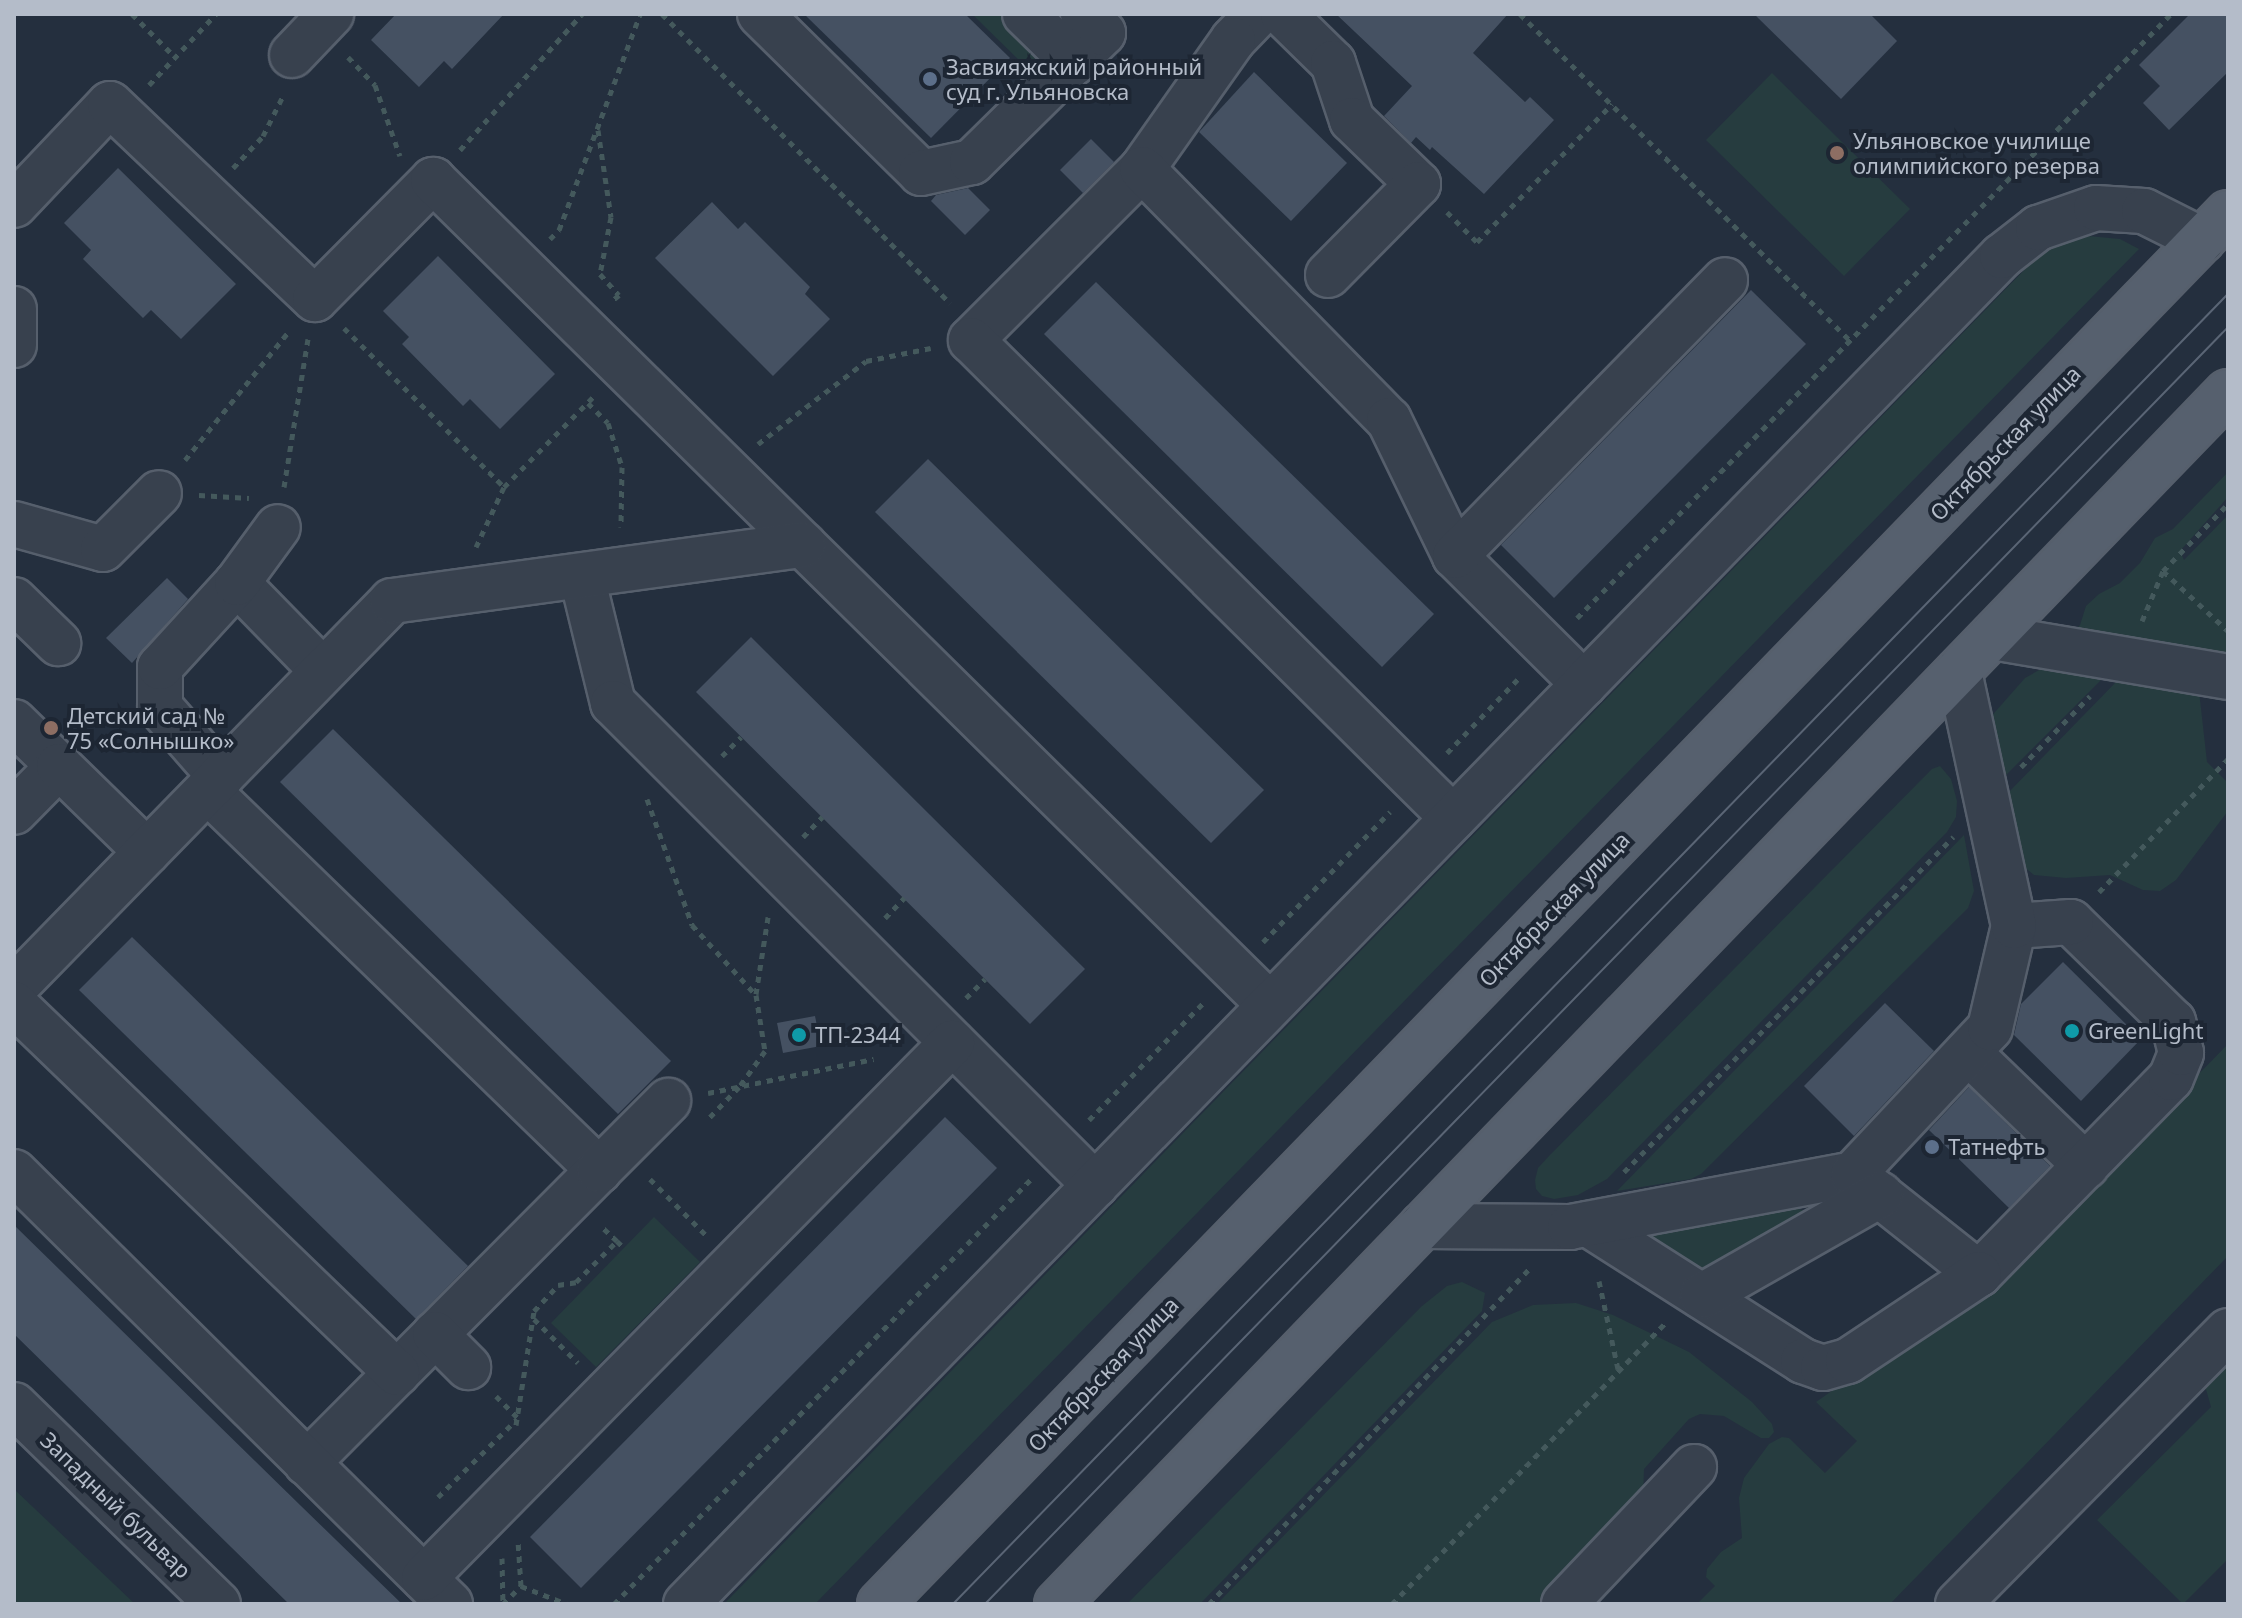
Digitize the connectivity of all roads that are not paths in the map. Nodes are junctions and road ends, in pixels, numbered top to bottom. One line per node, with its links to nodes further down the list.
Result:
1 (331, 14): 8 (street)
2 (760, 14): 7 (street)
3 (1025, 14): 7 (street)
4 (1083, 14): 7 (street)
5 (1258, 14): 9 (street)
6 (1283, 14): 12 (street)
7 (1074, 62)
8 (292, 67)
9 (1142, 169): 21 (street); 35 (street)
10 (14, 205): 20 (street)
11 (2215, 227): 30 (street); 63 (main road, Октябрьская улица)
12 (1328, 275)
13 (1725, 280): 21 (street)
14 (14, 309): 15 (street)
15 (14, 345)
16 (2228, 392): 25 (main road)
17 (159, 493): 18 (street)
18 (14, 524)
19 (278, 527): 23 (street)
20 (803, 545): 22 (street); 40 (street)
21 (1455, 556): 30 (street)
22 (601, 574): 27 (street); 41 (street)
23 (237, 583): 27 (street); 33 (street)
24 (14, 600): 26 (street)
25 (1992, 637): 28 (main road); 29 (street)
26 (58, 643)
27 (322, 670): 33 (street)
28 (1959, 671): 37 (street); 49 (main road)
29 (2228, 677)
30 (1584, 684): 35 (street)
31 (14, 722): 32 (street)
32 (59, 766): 34 (street); 36 (street)
33 (214, 784): 36 (street); 45 (street)
34 (14, 812)
35 (1453, 818): 40 (street)
36 (147, 852): 38 (street)
37 (2014, 926): 42 (street); 44 (street)
38 (14, 988)
39 (14, 1004): 56 (street)
40 (1270, 1005): 48 (street)
41 (952, 1043): 48 (street); 60 (street)
42 (1968, 1052): 44 (street); 47 (street)
43 (681, 1117): 45 (street)
44 (2086, 1166): 51 (street)
45 (599, 1170): 54 (street)
46 (14, 1172): 58 (street)
47 (1867, 1184): 50 (street); 51 (street); 52 (street)
48 (1095, 1185): 62 (street)
49 (1422, 1226): 50 (street); 64 (main road)
50 (1579, 1226): 52 (street)
51 (1979, 1274): 52 (street)
52 (1685, 1308)
53 (2228, 1331): 66 (street)
54 (435, 1334): 55 (street); 56 (street)
55 (468, 1367)
56 (397, 1373): 58 (street)
57 (14, 1405): 61 (street, Западный бульвар)
58 (307, 1463): 60 (street)
59 (1694, 1467): 65 (street)
60 (437, 1591)
61 (218, 1604)
62 (686, 1604)
63 (880, 1604)
64 (1057, 1604)
65 (1564, 1604)
66 (1958, 1604)

